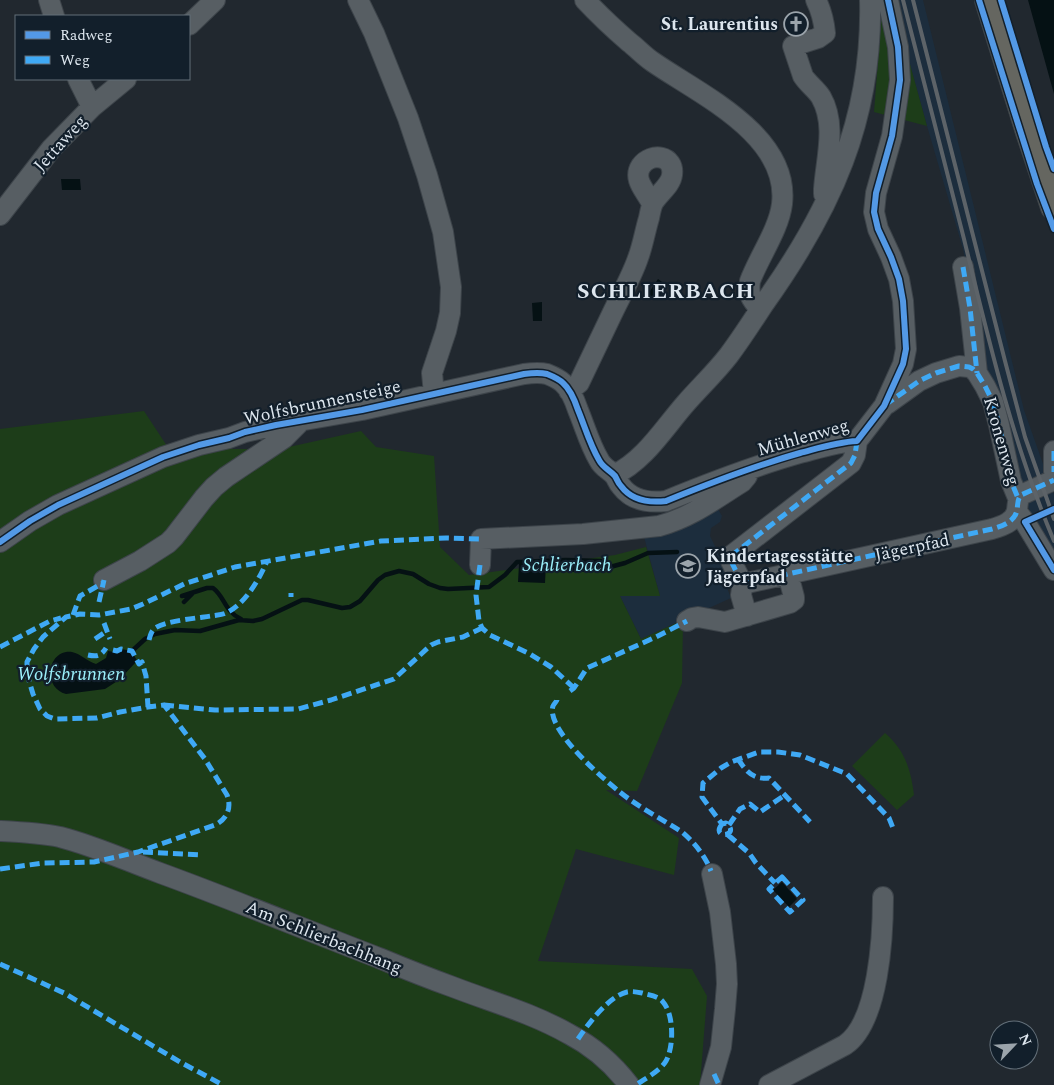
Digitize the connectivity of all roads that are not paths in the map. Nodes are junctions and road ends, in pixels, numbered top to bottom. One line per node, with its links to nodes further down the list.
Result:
1 (49, 0): 9 (street)
2 (215, 0): 10 (street)
3 (358, 0): 22 (street)
4 (585, 0): 19 (street)
5 (816, 0): 14 (street)
6 (870, 0): 14 (street)
7 (888, 0): 23 (street, Mühlenweg)
8 (988, 0): 16 (main road)
9 (54, 15)
10 (190, 24)
11 (78, 80): 13 (street)
12 (125, 80): 13 (street, Jettaweg)
13 (92, 107): 17 (street, Jettaweg)
14 (829, 198): 19 (street)
15 (652, 204): 21 (street)
16 (1054, 206)
17 (0, 215)
18 (963, 267): 20 (street)
19 (760, 309): 29 (street)
20 (977, 373): 23 (street, Kronenweg); 31 (street, Kronenweg)
21 (569, 391): 22 (street, Wolfsbrunnensteige); 29 (street, Wolfsbrunnensteige)
22 (434, 394): 24 (street, Wolfsbrunnensteige)
23 (889, 398): 25 (street, Mühlenweg)
24 (301, 421): 32 (street, Wolfsbrunnensteige); 36 (street)
25 (857, 441): 27 (street, Mühlenweg); 37 (street)
26 (1054, 451): 28 (street)
27 (747, 469): 29 (street, Mühlenweg); 33 (street)
28 (1054, 472)
29 (614, 475)
30 (1054, 480): 31 (street, Jägerpfad)
31 (1018, 505): 34 (street, Kronenweg); 35 (street, Jägerpfad)
32 (0, 542)
33 (480, 565)
34 (1054, 570)
35 (788, 574): 37 (street, Jägerpfad); 38 (street)
36 (104, 580)
37 (743, 582): 38 (street)
38 (747, 616): 39 (street)
39 (687, 621)
40 (0, 830): 43 (street, Am Schlierbachhang)
41 (716, 875): 44 (street)
42 (883, 897): 45 (street)
43 (629, 1085)
44 (710, 1085)
45 (769, 1085)

